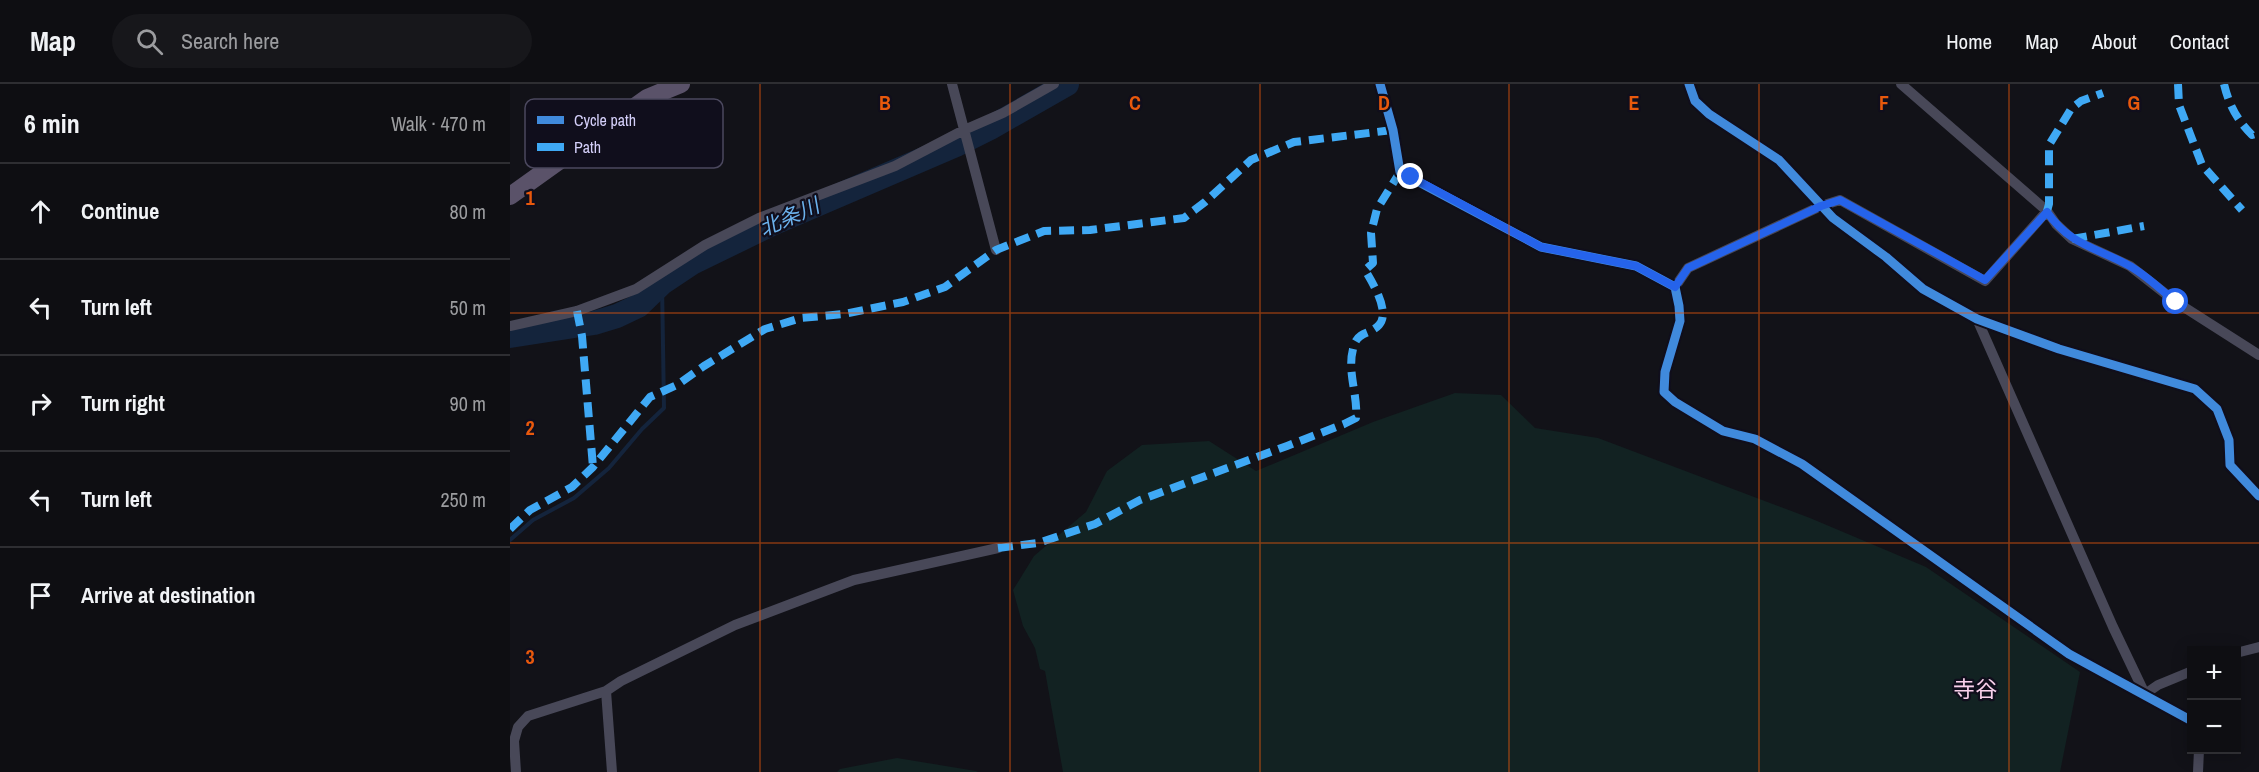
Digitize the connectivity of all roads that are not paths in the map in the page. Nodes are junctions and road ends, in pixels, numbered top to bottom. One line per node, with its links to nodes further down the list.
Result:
1 (681, 84): 7 (main road)
2 (952, 84): 8 (street)
3 (1054, 84): 8 (street)
4 (1380, 84): 14 (street)
5 (1689, 84): 11 (street)
6 (1901, 84): 12 (street)
7 (646, 99)
8 (964, 129): 13 (street); 16 (street)
9 (549, 168): 10 (main road)
10 (510, 196)
11 (1821, 206): 12 (street); 14 (street); 15 (street)
12 (2047, 212): 17 (street)
13 (996, 250)
14 (1675, 287): 24 (street)
15 (1977, 319): 18 (street); 24 (street)
16 (510, 326)
17 (2259, 355)
18 (2259, 496)
19 (998, 548): 23 (street)
20 (2259, 647): 21 (street)
21 (2241, 652)
22 (2187, 673): 24 (street)
23 (606, 690): 27 (street); 28 (street)
24 (2145, 694): 25 (street)
25 (2187, 718)
26 (2199, 754): 29 (street)
27 (516, 772)
28 (612, 772)
29 (2198, 772)

